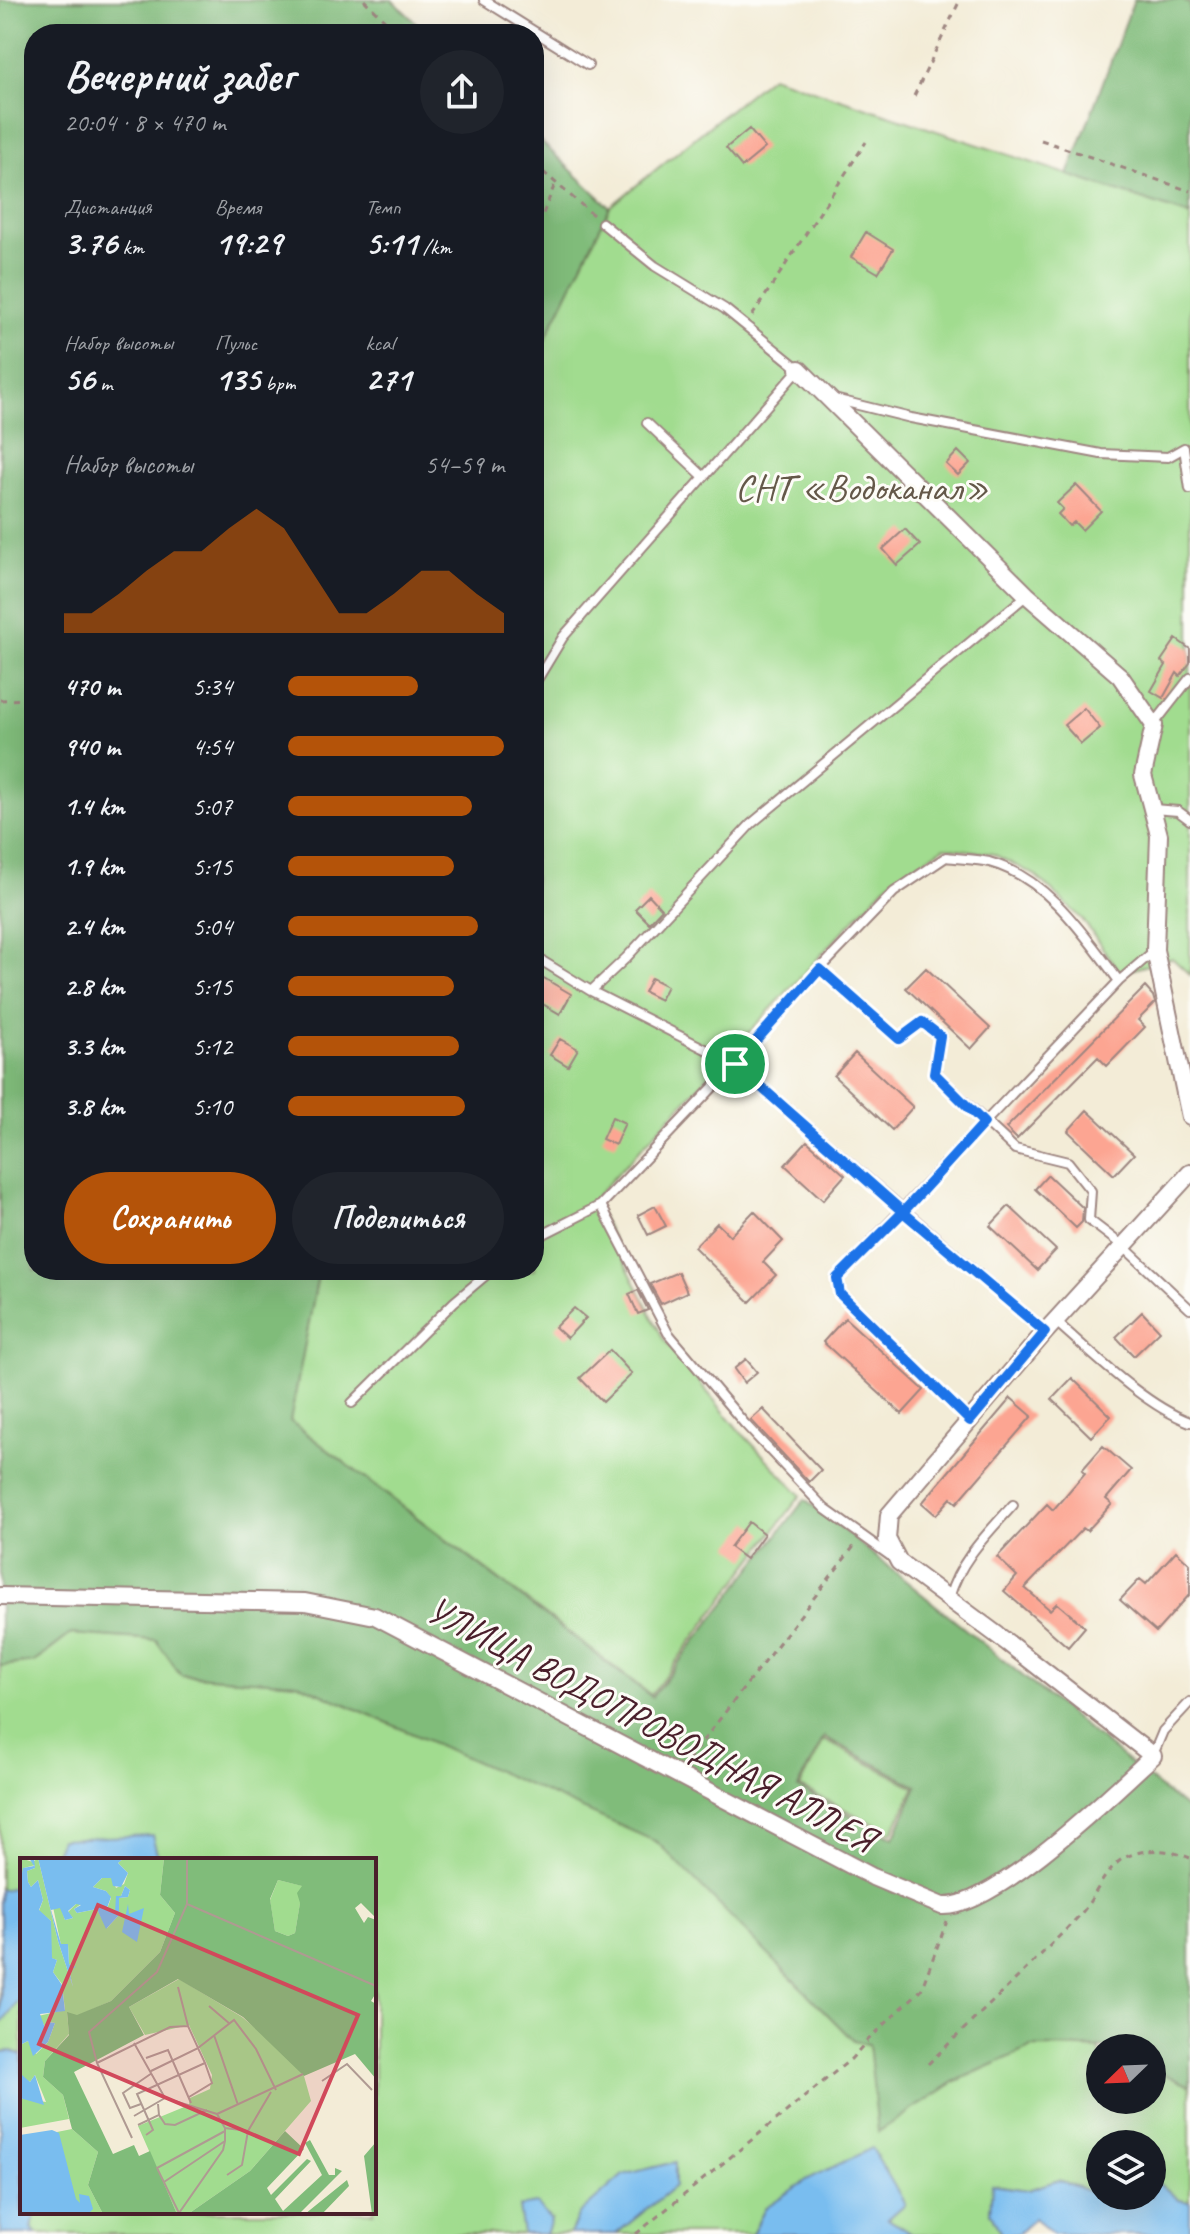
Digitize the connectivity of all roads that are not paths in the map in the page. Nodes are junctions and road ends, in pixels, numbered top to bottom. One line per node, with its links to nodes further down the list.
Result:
1 (484, 0): 2 (lane)
2 (522, 24)
3 (544, 38): 4 (lane)
4 (588, 65)
5 (602, 223): 6 (lane)
6 (799, 369): 7 (street); 10 (lane)
7 (826, 397): 9 (lane); 12 (street)
8 (647, 423): 10 (lane)
9 (1187, 448): 11 (lane)
10 (704, 477): 13 (lane)
11 (1190, 489)
12 (1027, 595): 15 (street); 22 (lane)
13 (544, 668)
14 (1190, 678): 15 (lane)
15 (1154, 725): 16 (street)
16 (1152, 809): 17 (lane); 18 (street)
17 (1190, 820)
18 (1155, 950): 21 (lane); 24 (street)
19 (544, 962): 22 (lane)
20 (820, 969): 21 (lane); 23 (lane); 25 (lane)
21 (1119, 981): 25 (lane)
22 (591, 991): 23 (lane)
23 (735, 1064): 27 (lane); 28 (lane)
24 (1190, 1117)
25 (984, 1123): 28 (lane); 30 (lane)
26 (1190, 1173): 30 (street)
27 (601, 1205): 29 (lane); 38 (lane)
28 (903, 1212): 33 (lane); 35 (lane)
29 (544, 1234)
30 (1123, 1246): 32 (lane); 33 (street)
31 (480, 1280): 34 (lane)
32 (1190, 1309)
33 (1050, 1327): 35 (street); 36 (lane)
34 (352, 1403)
35 (970, 1421): 38 (street)
36 (1190, 1422)
37 (1013, 1505): 40 (lane)
38 (899, 1562): 40 (street)
39 (0, 1596): 42 (street, УЛИЦА ВОДОПРОВОДНАЯ АЛЛЕЯ)
40 (949, 1599): 42 (street)
41 (1190, 1702): 42 (lane)
42 (1153, 1756)

